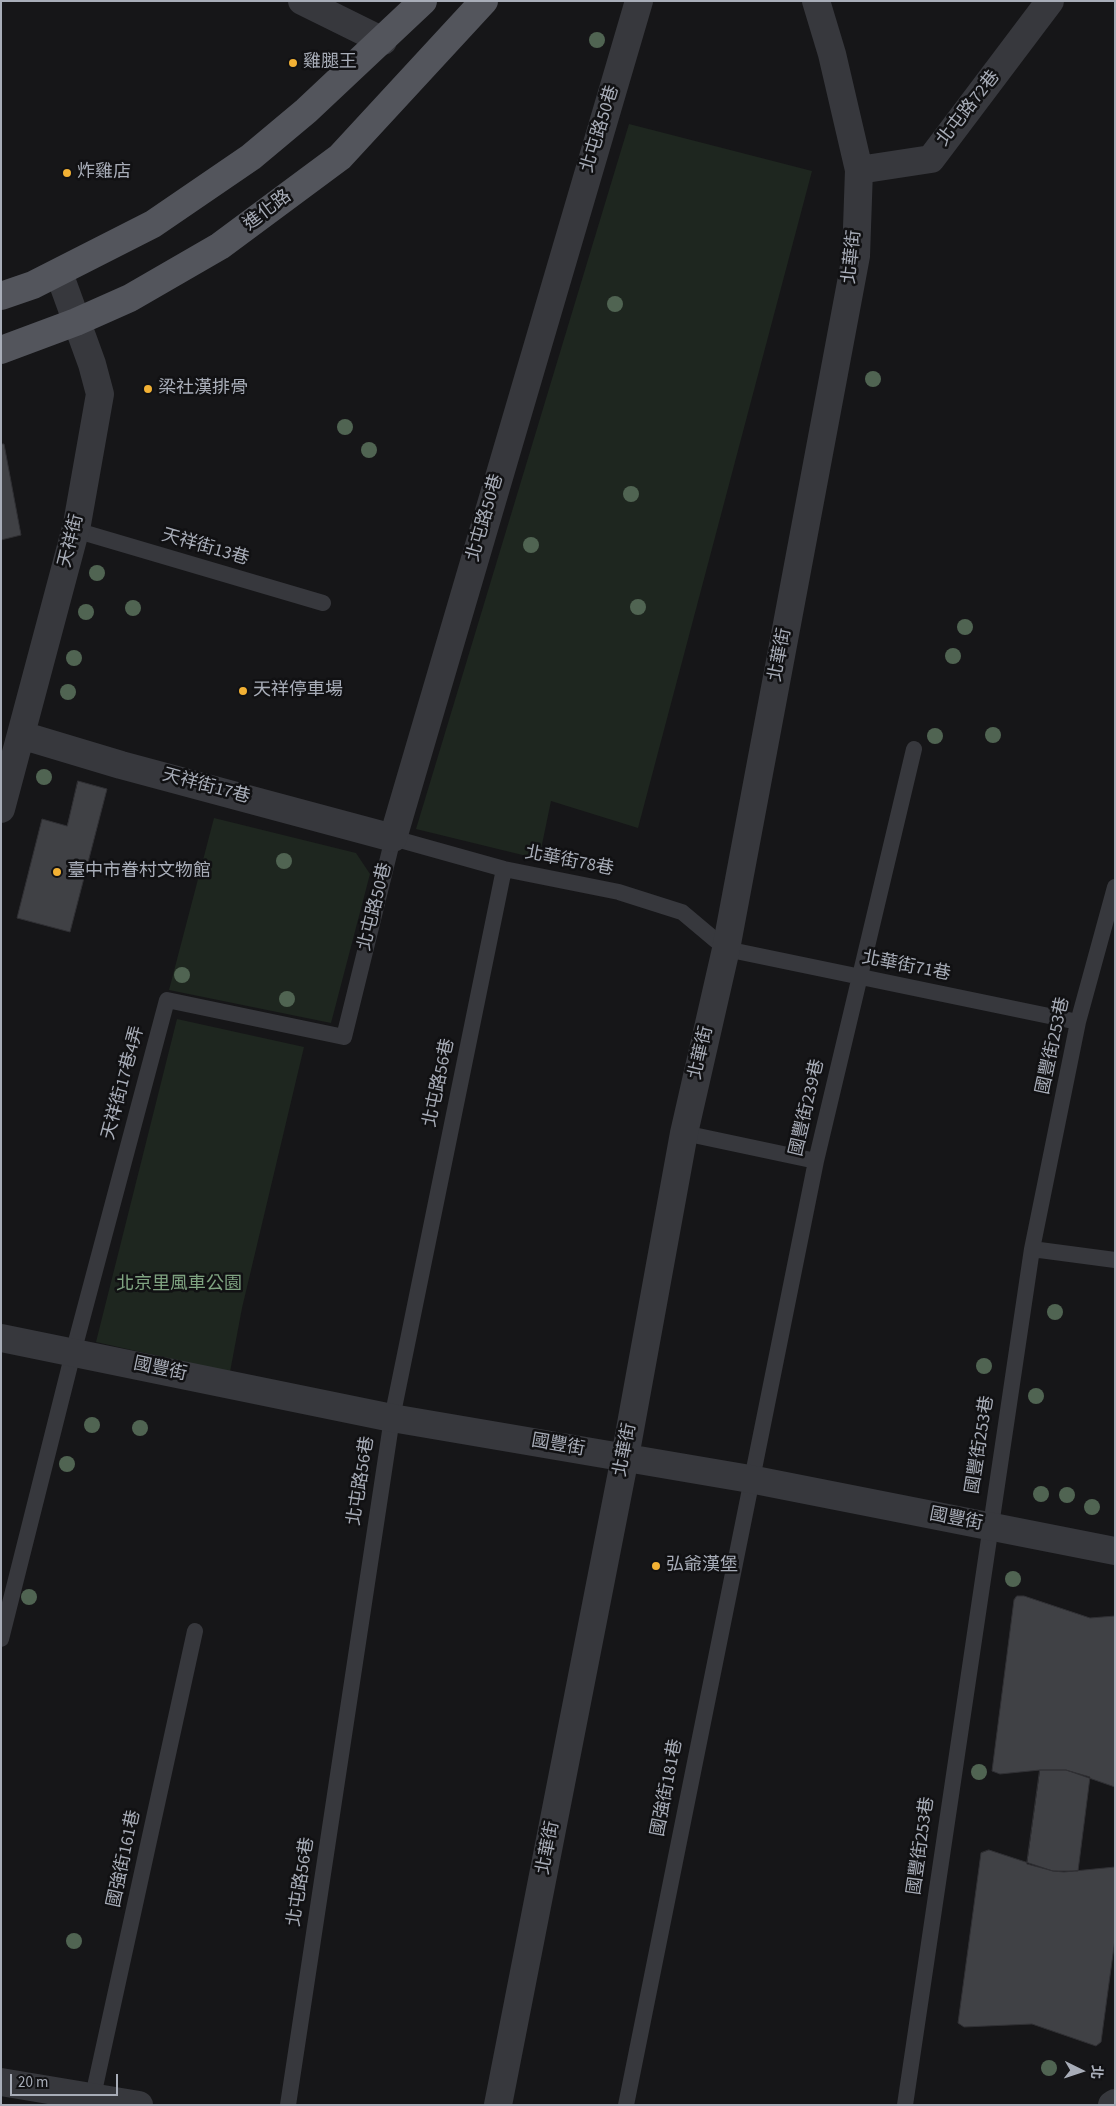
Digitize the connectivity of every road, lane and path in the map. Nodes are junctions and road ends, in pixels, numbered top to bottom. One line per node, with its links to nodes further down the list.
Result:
1 (302, 1): 7 (street)
2 (423, 1): 7 (main road)
3 (484, 1): 11 (main road, 進化路)
4 (639, 1): 18 (street, 北屯路50巷)
5 (816, 1): 8 (street, 北華街)
6 (1050, 1): 8 (street, 北屯路72巷)
7 (383, 41): 9 (main road)
8 (859, 170): 21 (street, 北華街)
9 (59, 273): 10 (main road); 11 (street, 天祥街)
10 (1, 296)
11 (76, 322): 12 (main road, 進化路); 13 (street, 天祥街)
12 (1, 350)
13 (75, 530): 14 (lane, 天祥街13巷); 15 (street, 天祥街)
14 (323, 603)
15 (21, 735): 17 (street, 天祥街); 18 (street, 天祥街17巷)
16 (914, 749): 22 (lane, 國豐街239巷)
17 (1, 809)
18 (393, 838): 19 (lane, 北華街78巷); 24 (lane, 北屯路50巷)
19 (504, 869): 21 (lane, 北華街78巷); 31 (lane, 北屯路56巷)
20 (1115, 887): 23 (lane, 國豐街253巷)
21 (726, 949): 22 (lane, 北華街71巷); 25 (street, 北華街)
22 (860, 978): 23 (lane, 北華街71巷); 26 (lane, 國豐街239巷)
23 (1078, 1022): 27 (lane, 國豐街253巷)
24 (344, 1037): 30 (lane, 天祥街17巷4弄)
25 (684, 1133): 26 (lane); 32 (street, 北華街)
26 (816, 1161): 33 (lane, 國豐街239巷)
27 (1032, 1249): 28 (lane); 34 (lane, 國豐街253巷)
28 (1115, 1260)
29 (1, 1338): 30 (street, 國豐街)
30 (73, 1353): 31 (street, 國豐街); 37 (lane)
31 (392, 1418): 32 (street, 國豐街); 41 (lane, 北屯路56巷)
32 (625, 1457): 33 (street, 國豐街); 42 (street, 北華街)
33 (750, 1479): 34 (street, 國豐街); 43 (lane, 國強街181巷)
34 (989, 1527): 35 (street, 國豐街); 44 (lane, 國豐街253巷)
35 (1115, 1551)
36 (195, 1631): 39 (lane, 國強街161巷)
37 (1, 1638)
38 (1, 2082): 39 (street)
39 (92, 2100): 40 (street)
40 (139, 2105)
41 (288, 2105)
42 (498, 2105)
43 (626, 2105)
44 (905, 2105)

